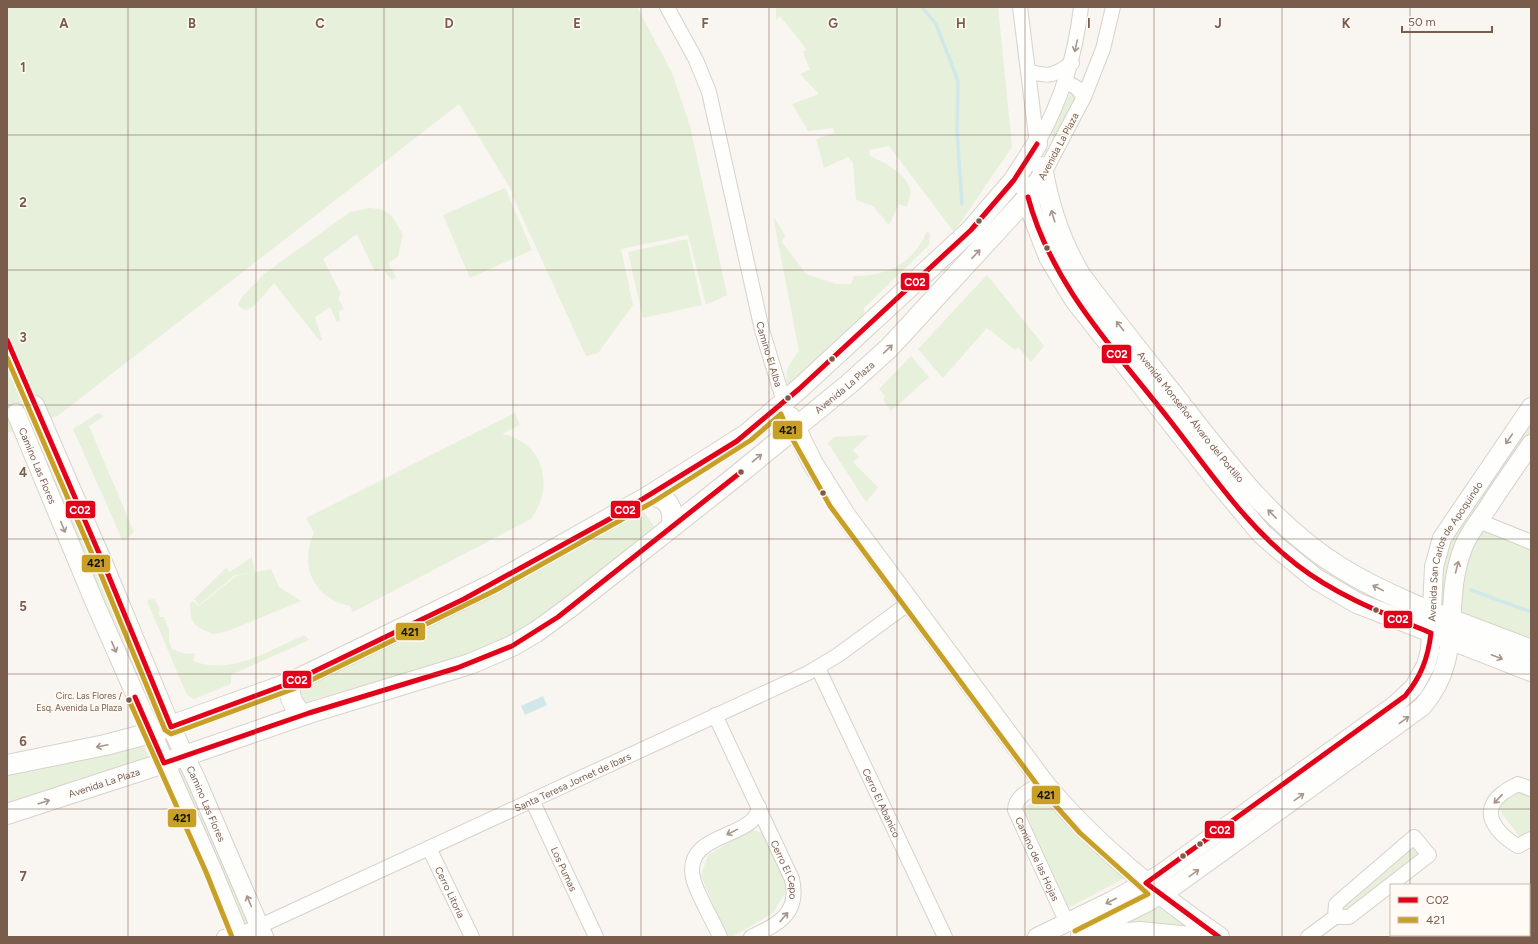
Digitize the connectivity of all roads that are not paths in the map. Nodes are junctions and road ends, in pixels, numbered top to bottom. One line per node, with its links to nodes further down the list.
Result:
1 (667, 7): 13 (street, Camino El Alba)
2 (1020, 7): 6 (street, Avenida Monseñor Álvaro del Portillo)
3 (1081, 7): 5 (street, Avenida La Plaza, one-way to 5)
4 (1113, 7): 8 (street, Avenida La Plaza)
5 (1072, 63): 6 (street); 7 (street, Avenida La Plaza)
6 (1029, 71): 9 (street, Avenida Monseñor Álvaro del Portillo)
7 (1065, 81): 8 (street); 9 (street, Avenida La Plaza)
8 (1084, 97): 11 (street, Avenida La Plaza)
9 (1037, 144): 10 (main road, Avenida La Plaza); 11 (main road, Avenida Monseñor Álvaro del Portillo)
10 (1021, 170): 12 (main road, Avenida Monseñor Álvaro del Portillo); 13 (main road, Avenida La Plaza)
11 (1043, 175): 12 (main road, Avenida La Plaza); 26 (main road, Avenida Monseñor Álvaro del Portillo, one-way to 11)
12 (1028, 197): 17 (main road, Avenida La Plaza, one-way to 12); 28 (main road, Avenida Monseñor Álvaro del Portillo)
13 (784, 402): 17 (main road, Camino El Alba); 21 (main road, Avenida La Plaza)
14 (35, 405): 19 (street, Camino Las Flores)
15 (1531, 407): 26 (street, Avenida San Carlos de Apoquindo, one-way to 26)
16 (16, 413): 20 (street, Camino Las Flores)
17 (794, 428): 23 (main road, Avenida La Plaza, one-way to 17); 25 (main road, Camino El Alba)
18 (1531, 444): 22 (street, Avenida San Carlos de Apoquindo)
19 (61, 466): 20 (street); 36 (street, Camino Las Flores)
20 (42, 475): 37 (street, Camino Las Flores, one-way to 37)
21 (649, 496): 23 (main road); 33 (main road, Avenida La Plaza)
22 (1479, 521): 24 (street); 27 (street, Avenida San Carlos de Apoquindo, one-way to 22)
23 (671, 527): 34 (main road, Avenida La Plaza)
24 (1531, 542)
25 (909, 603): 31 (street, Santa Teresa Jornet de Ibars); 41 (main road, Camino El Alba)
26 (1431, 611): 27 (main road, Avenida Monseñor Álvaro del Portillo); 28 (street, Avenida San Carlos de Apoquindo)
27 (1451, 618): 29 (street, Avenida San Carlos de Apoquindo); 30 (main road, Avenida Monseñor Álvaro del Portillo)
28 (1431, 633): 29 (main road, Avenida Monseñor Álvaro del Portillo); 48 (street, Avenida San Carlos de Apoquindo)
29 (1451, 640): 32 (main road, Avenida Monseñor Álvaro del Portillo, one-way to 32); 51 (street, Avenida San Carlos de Apoquindo, one-way to 29)
30 (1531, 650)
31 (818, 668): 35 (street, Santa Teresa Jornet de Ibars); 60 (street, Cerro El Abanico)
32 (1531, 671)
33 (290, 683): 34 (main road); 36 (main road, Avenida La Plaza)
34 (303, 715): 38 (main road, Avenida La Plaza)
35 (715, 716): 43 (street, Santa Teresa Jornet de Ibars); 44 (street, Cerro El Cepo)
36 (171, 727): 37 (main road, Avenida La Plaza); 38 (street, Camino Las Flores)
37 (151, 733): 39 (street, Camino Las Flores); 40 (main road, Avenida La Plaza, one-way to 40)
38 (185, 756): 39 (main road, Avenida La Plaza); 54 (street, Camino Las Flores, one-way to 38)
39 (164, 763): 45 (main road, Avenida La Plaza, one-way to 39); 55 (street, Camino Las Flores)
40 (7, 765)
41 (1044, 782): 48 (main road, Camino El Alba); 53 (street, Camino de las Hojas)
42 (1531, 789): 46 (street, one-way to 46)
43 (532, 800): 47 (street, Santa Teresa Jornet de Ibars); 57 (street, Los Pumas)
44 (759, 807): 58 (street, one-way to 58); 59 (street, Cerro El Cepo, one-way to 44)
45 (7, 814)
46 (1531, 839)
47 (430, 848): 54 (street, Santa Teresa Jornet de Ibars); 56 (street, Cerro Litoria)
48 (1146, 883): 51 (main road, Camino El Alba); 53 (street, Avenida San Carlos de Apoquindo, one-way to 53)
49 (1392, 884): 52 (street)
50 (1390, 885): 52 (street)
51 (1161, 895): 62 (street, Avenida San Carlos de Apoquindo); 65 (main road, Camino El Alba)
52 (1334, 917): 66 (street)
53 (1067, 923): 61 (street, Avenida San Carlos de Apoquindo)
54 (262, 932): 55 (street, Santa Teresa Jornet de Ibars)
55 (234, 936)
56 (472, 937)
57 (596, 937)
58 (720, 937)
59 (751, 937)
60 (945, 937)
61 (1037, 937)
62 (1078, 937)
63 (1085, 937): 64 (main road)
64 (1191, 937)
65 (1219, 937)
66 (1308, 937)

